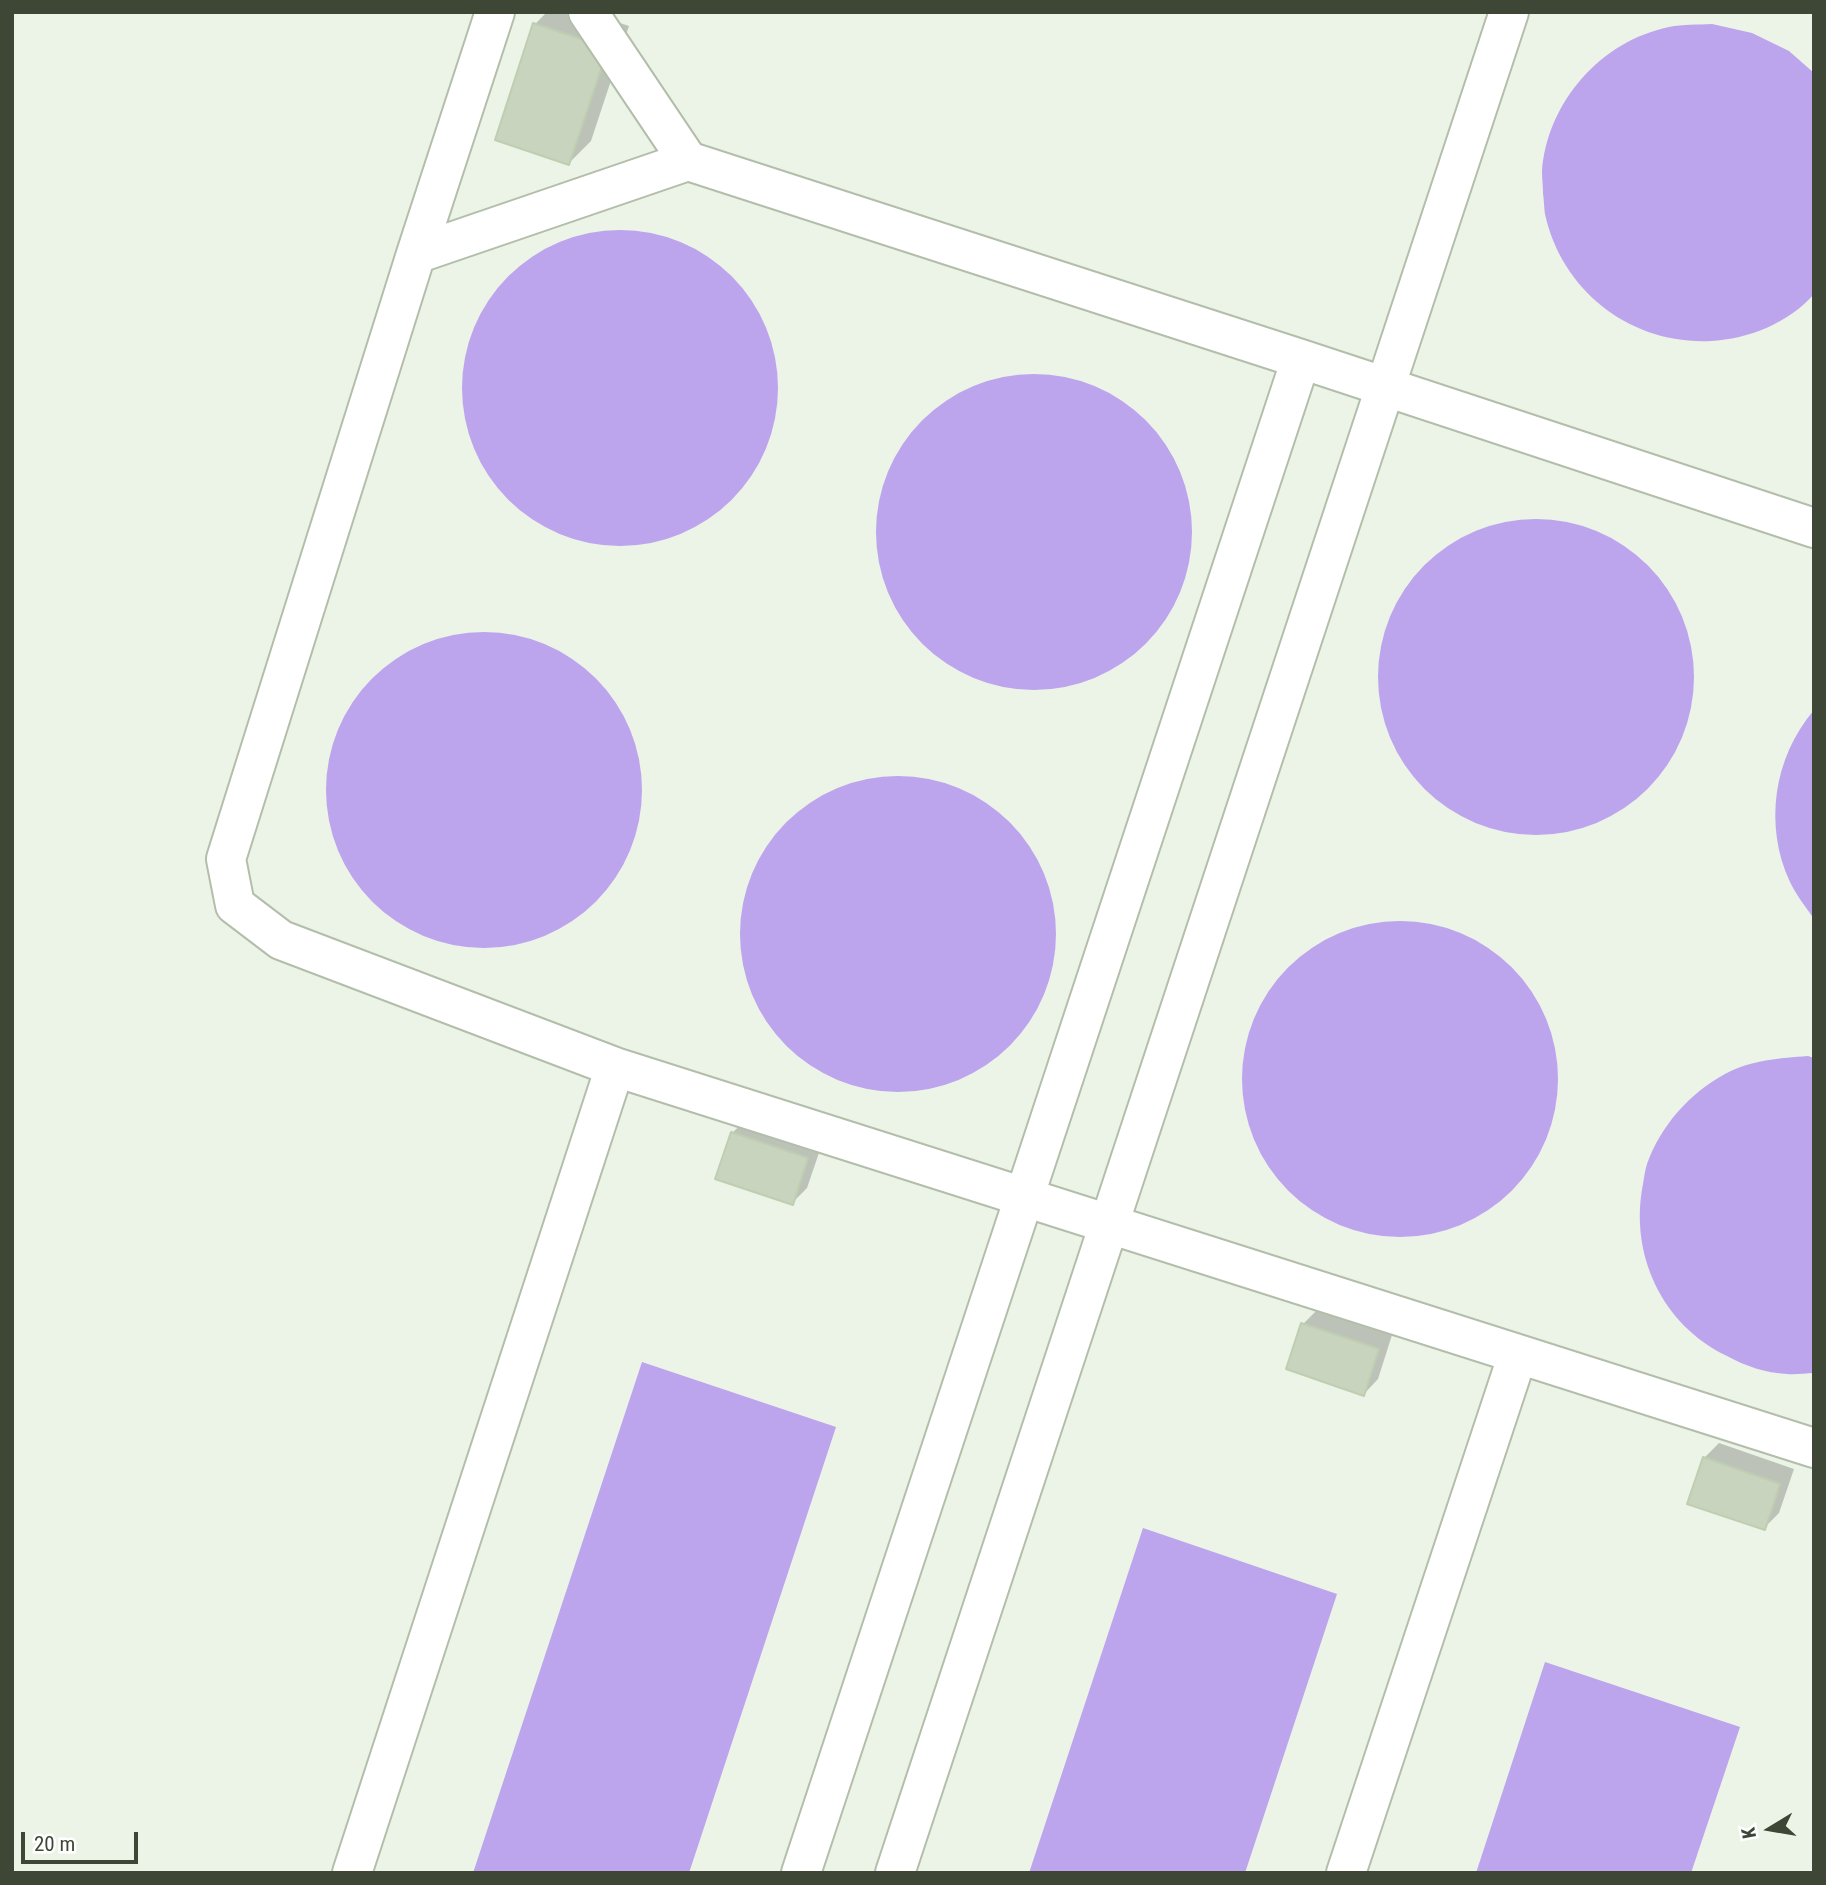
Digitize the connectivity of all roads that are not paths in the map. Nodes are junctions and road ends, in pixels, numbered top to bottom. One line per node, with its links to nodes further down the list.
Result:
1 (495, 12): 5 (lane)
2 (588, 12): 4 (lane)
3 (1509, 12): 7 (lane)
4 (688, 161): 5 (lane); 6 (lane)
5 (416, 254): 9 (lane)
6 (1301, 359): 7 (lane); 10 (lane)
7 (1385, 387): 8 (lane); 11 (lane)
8 (1814, 528)
9 (615, 1067): 10 (lane); 14 (lane)
10 (1024, 1197): 11 (lane); 15 (lane)
11 (1109, 1224): 12 (lane); 16 (lane)
12 (1518, 1354): 13 (lane); 17 (lane)
13 (1814, 1448)
14 (352, 1873)
15 (802, 1873)
16 (895, 1873)
17 (1346, 1873)

